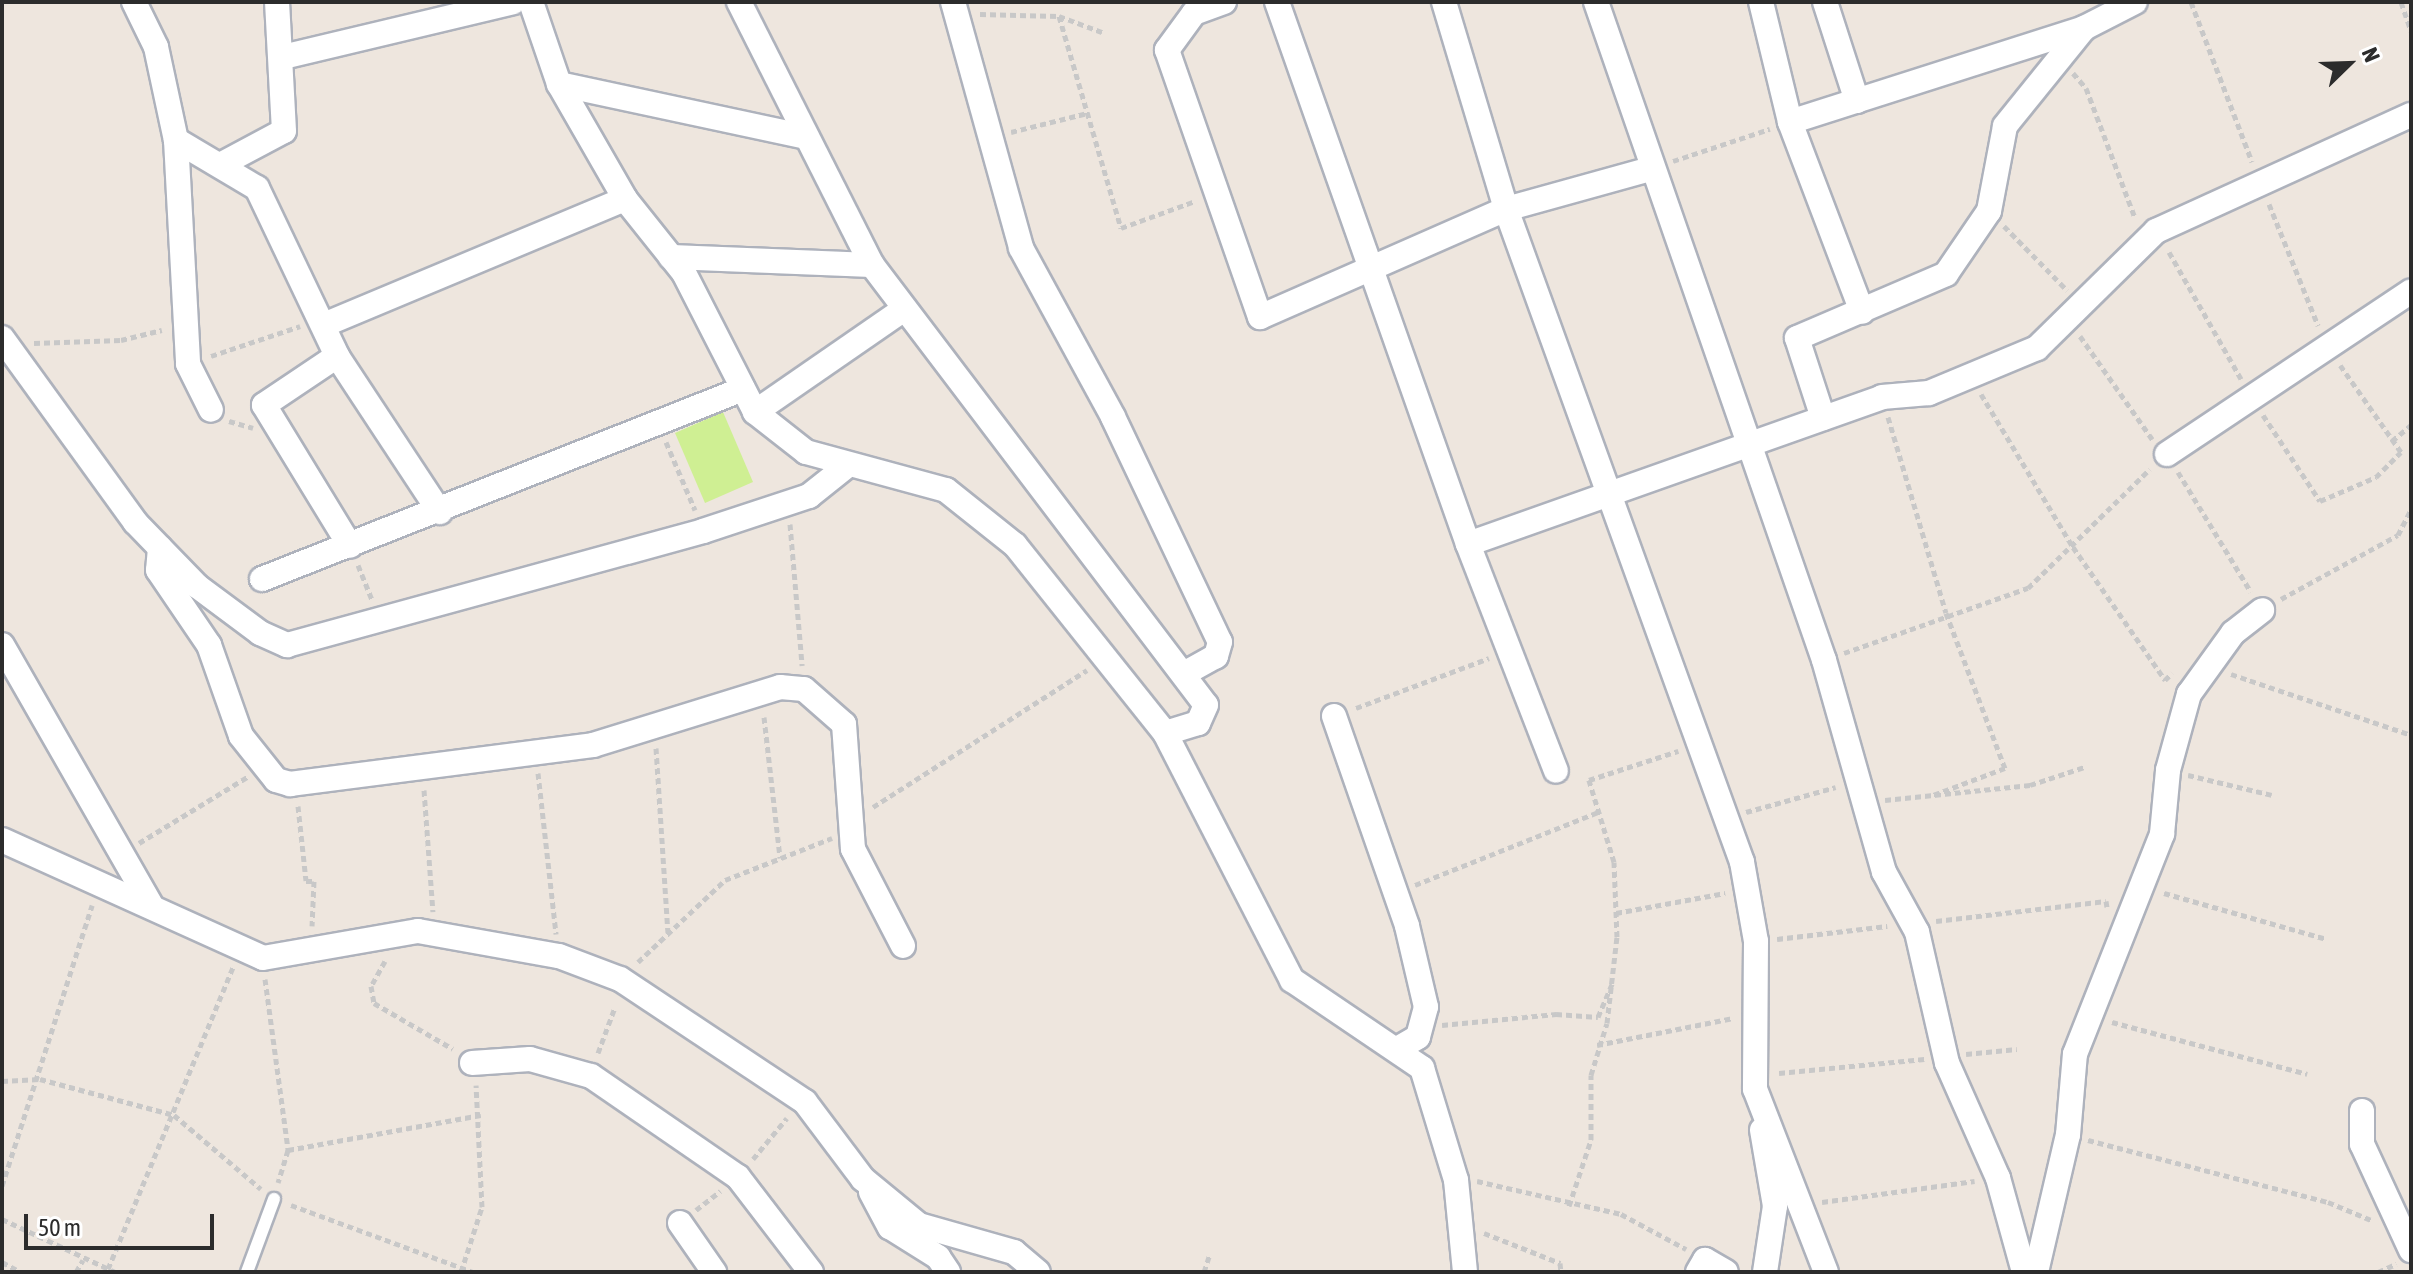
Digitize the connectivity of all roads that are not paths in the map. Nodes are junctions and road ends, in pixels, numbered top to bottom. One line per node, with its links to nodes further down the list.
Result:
1 (134, 2): 21 (street)
2 (277, 2): 15 (street)
3 (513, 2): 15 (street)
4 (531, 2): 16 (street)
5 (739, 2): 20 (street)
6 (1224, 2): 28 (street)
7 (1277, 2): 28 (street)
8 (1444, 2): 25 (street)
9 (1596, 2): 23 (street)
10 (1761, 2): 19 (street)
11 (1825, 2): 17 (street)
12 (2135, 2): 14 (street)
13 (954, 7): 50 (street)
14 (2084, 28): 17 (street); 31 (street)
15 (283, 57): 22 (street)
16 (559, 84): 20 (street); 24 (street)
17 (1857, 101): 19 (street)
18 (2411, 115): 38 (street)
19 (1790, 122): 31 (street)
20 (806, 137): 27 (street)
21 (176, 140): 22 (street); 36 (street)
22 (220, 165): 32 (street)
23 (1650, 169): 25 (street); 39 (street)
24 (625, 199): 26 (street); 32 (street)
25 (1506, 209): 28 (street); 42 (street)
26 (671, 257): 27 (street); 35 (street)
27 (872, 265): 30 (street)
28 (1369, 269): 44 (street)
29 (2411, 291): 40 (street)
30 (903, 310): 37 (street); 50 (street)
31 (1862, 312): 38 (street)
32 (324, 321): 34 (street)
33 (3, 341): 46 (street)
34 (337, 356): 43 (street); 45 (street)
35 (743, 389): 37 (street); 43 (street)
36 (211, 410)
37 (755, 412): 41 (street)
38 (1823, 418): 39 (street)
39 (1745, 447): 42 (street); 73 (street)
40 (2167, 454)
41 (848, 465): 46 (street); 52 (street)
42 (1607, 491): 44 (street); 59 (street)
43 (440, 512): 45 (street)
44 (1468, 544): 53 (street)
45 (350, 546): 47 (street)
46 (160, 548): 56 (street)
47 (262, 579)
48 (2262, 610): 74 (street)
49 (2, 645): 55 (street)
50 (1184, 674): 52 (street)
51 (1334, 716): 57 (street)
52 (1165, 733): 57 (street)
53 (1556, 771)
54 (3, 839): 55 (street)
55 (153, 907): 61 (street)
56 (903, 946)
57 (1401, 1047): 70 (street)
58 (472, 1063): 67 (street)
59 (1755, 1082): 71 (street); 72 (street)
60 (2362, 1111): 64 (street)
61 (863, 1179): 68 (street); 69 (street)
62 (274, 1199): 65 (lane)
63 (680, 1223): 66 (street)
64 (2406, 1242)
65 (247, 1272)
66 (714, 1272)
67 (811, 1272)
68 (948, 1272)
69 (1038, 1272)
70 (1465, 1272)
71 (1765, 1272)
72 (1826, 1272)
73 (2024, 1272)
74 (2036, 1272)

